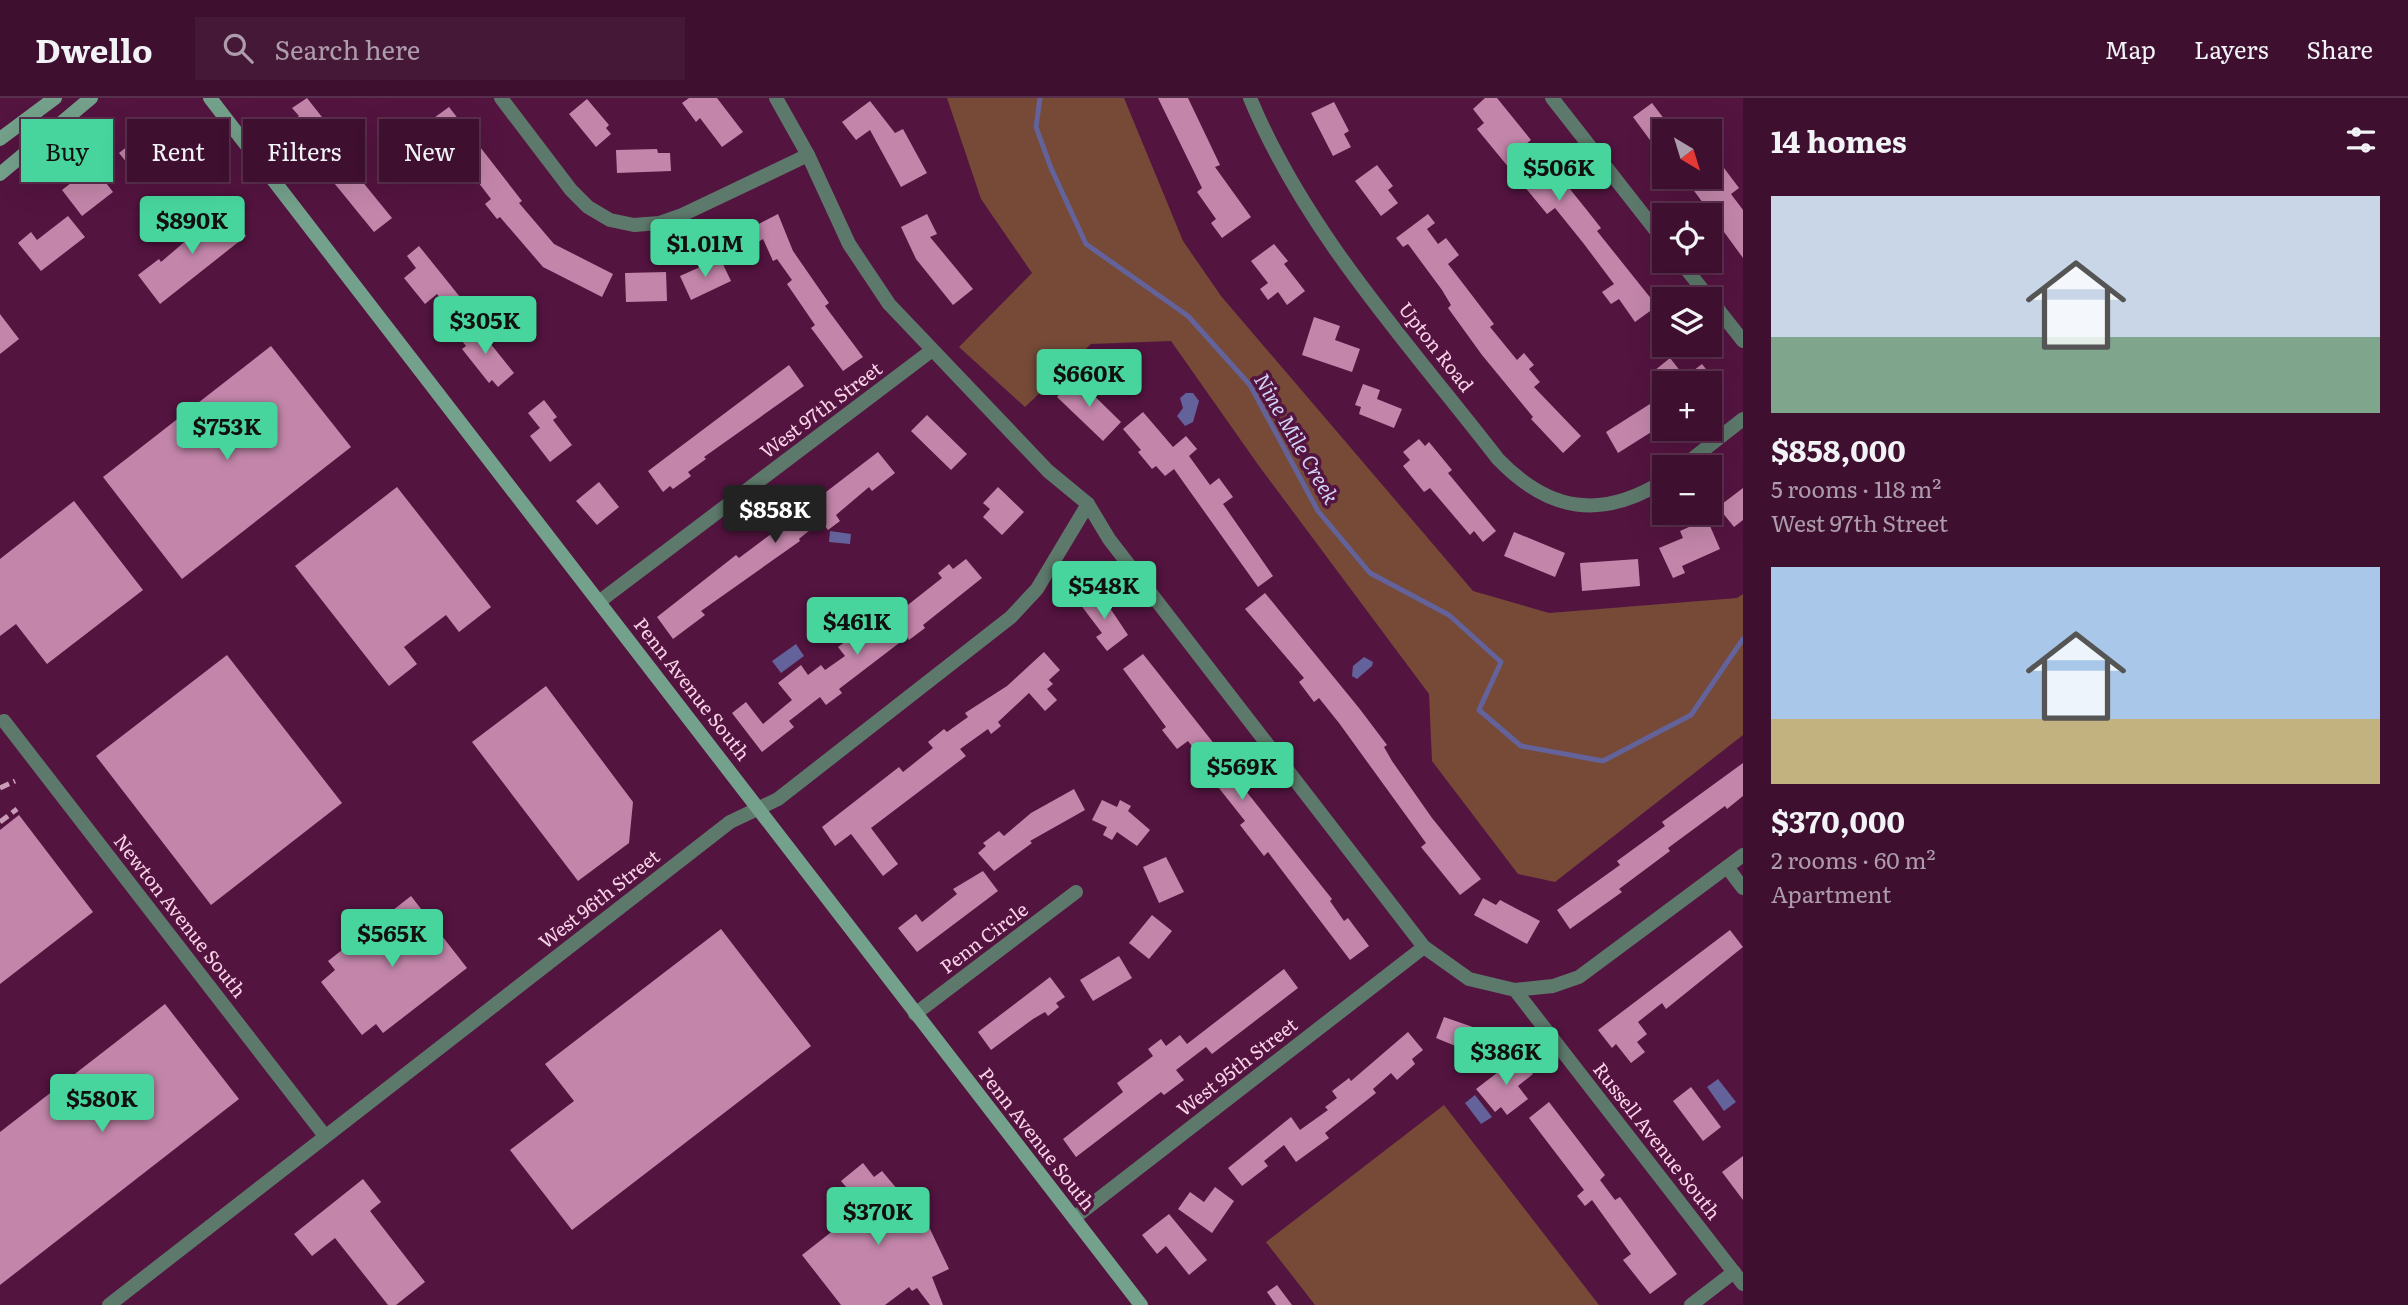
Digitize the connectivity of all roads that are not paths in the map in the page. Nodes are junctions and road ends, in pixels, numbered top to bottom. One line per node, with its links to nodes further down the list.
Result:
1 (55, 98): 8 (main road)
2 (91, 98): 10 (main road)
3 (210, 98): 19 (main road, Penn Avenue South)
4 (501, 98): 9 (street)
5 (776, 98): 9 (street)
6 (1250, 98): 17 (street, Upton Road)
7 (1552, 98): 11 (street)
8 (0, 139)
9 (808, 155): 14 (street)
10 (0, 174)
11 (1652, 226)
12 (1689, 273): 13 (street)
13 (1743, 341)
14 (931, 351): 18 (street); 19 (street, West 97th Street)
15 (1743, 419): 16 (street)
16 (1697, 455)
17 (1652, 489)
18 (1088, 503): 21 (street, West 96th Street); 26 (street)
19 (600, 601): 21 (main road, Penn Avenue South)
20 (4, 721): 29 (street, Newton Avenue South)
21 (759, 807): 28 (main road, Penn Avenue South); 29 (street, West 96th Street)
22 (1743, 855): 23 (street)
23 (1727, 867): 24 (street); 27 (street)
24 (1743, 888)
25 (1076, 892): 28 (street, Penn Circle)
26 (1424, 947): 27 (street); 30 (street, West 95th Street)
27 (1515, 990): 31 (street, Russell Avenue South)
28 (915, 1014): 30 (main road, Penn Avenue South)
29 (325, 1136): 33 (street, West 96th Street)
30 (1074, 1218): 34 (main road, Penn Avenue South)
31 (1734, 1272): 32 (street, Russell Avenue South); 35 (street)
32 (1743, 1284)
33 (109, 1305)
34 (1141, 1305)
35 (1691, 1305)

